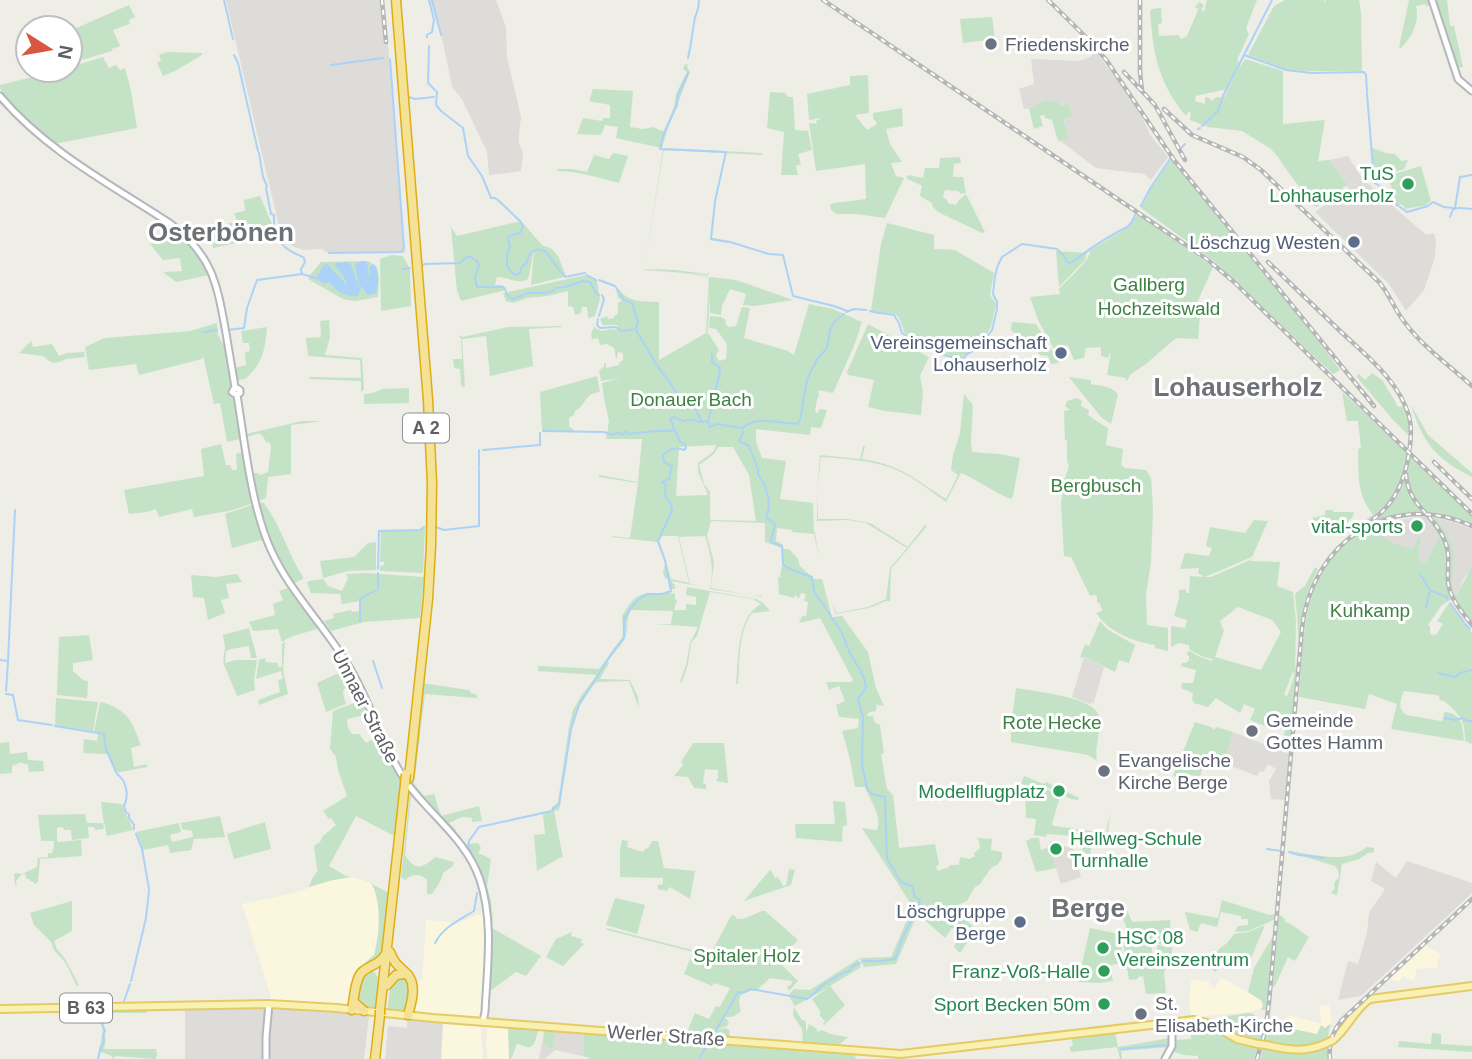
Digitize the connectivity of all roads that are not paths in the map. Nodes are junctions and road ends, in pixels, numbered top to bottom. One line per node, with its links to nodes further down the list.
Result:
1 (394, 0): 5 (highway, A 2)
2 (1432, 0): 3 (main road)
3 (1472, 91)
4 (0, 96): 17 (main road, Unnaer Straße)
5 (388, 953): 6 (highway); 7 (highway); 8 (highway, A 2)
6 (366, 970): 8 (highway); 12 (highway)
7 (407, 975): 8 (highway); 16 (highway)
8 (385, 985): 20 (highway, A 2)
9 (1472, 986): 18 (main road, Werler Straße)
10 (260, 1003): 11 (main road, B 63); 13 (main road, B 63); 15 (main road)
11 (269, 1004): 12 (main road, B 63); 15 (main road)
12 (354, 1006): 14 (highway)
13 (0, 1009)
14 (364, 1011): 16 (main road, Werler Straße)
15 (268, 1012): 19 (main road)
16 (412, 1013): 17 (main road, Werler Straße)
17 (486, 1018): 18 (main road, Werler Straße)
18 (1172, 1025): 21 (main road)
19 (266, 1059)
20 (377, 1059)
21 (1165, 1059)

